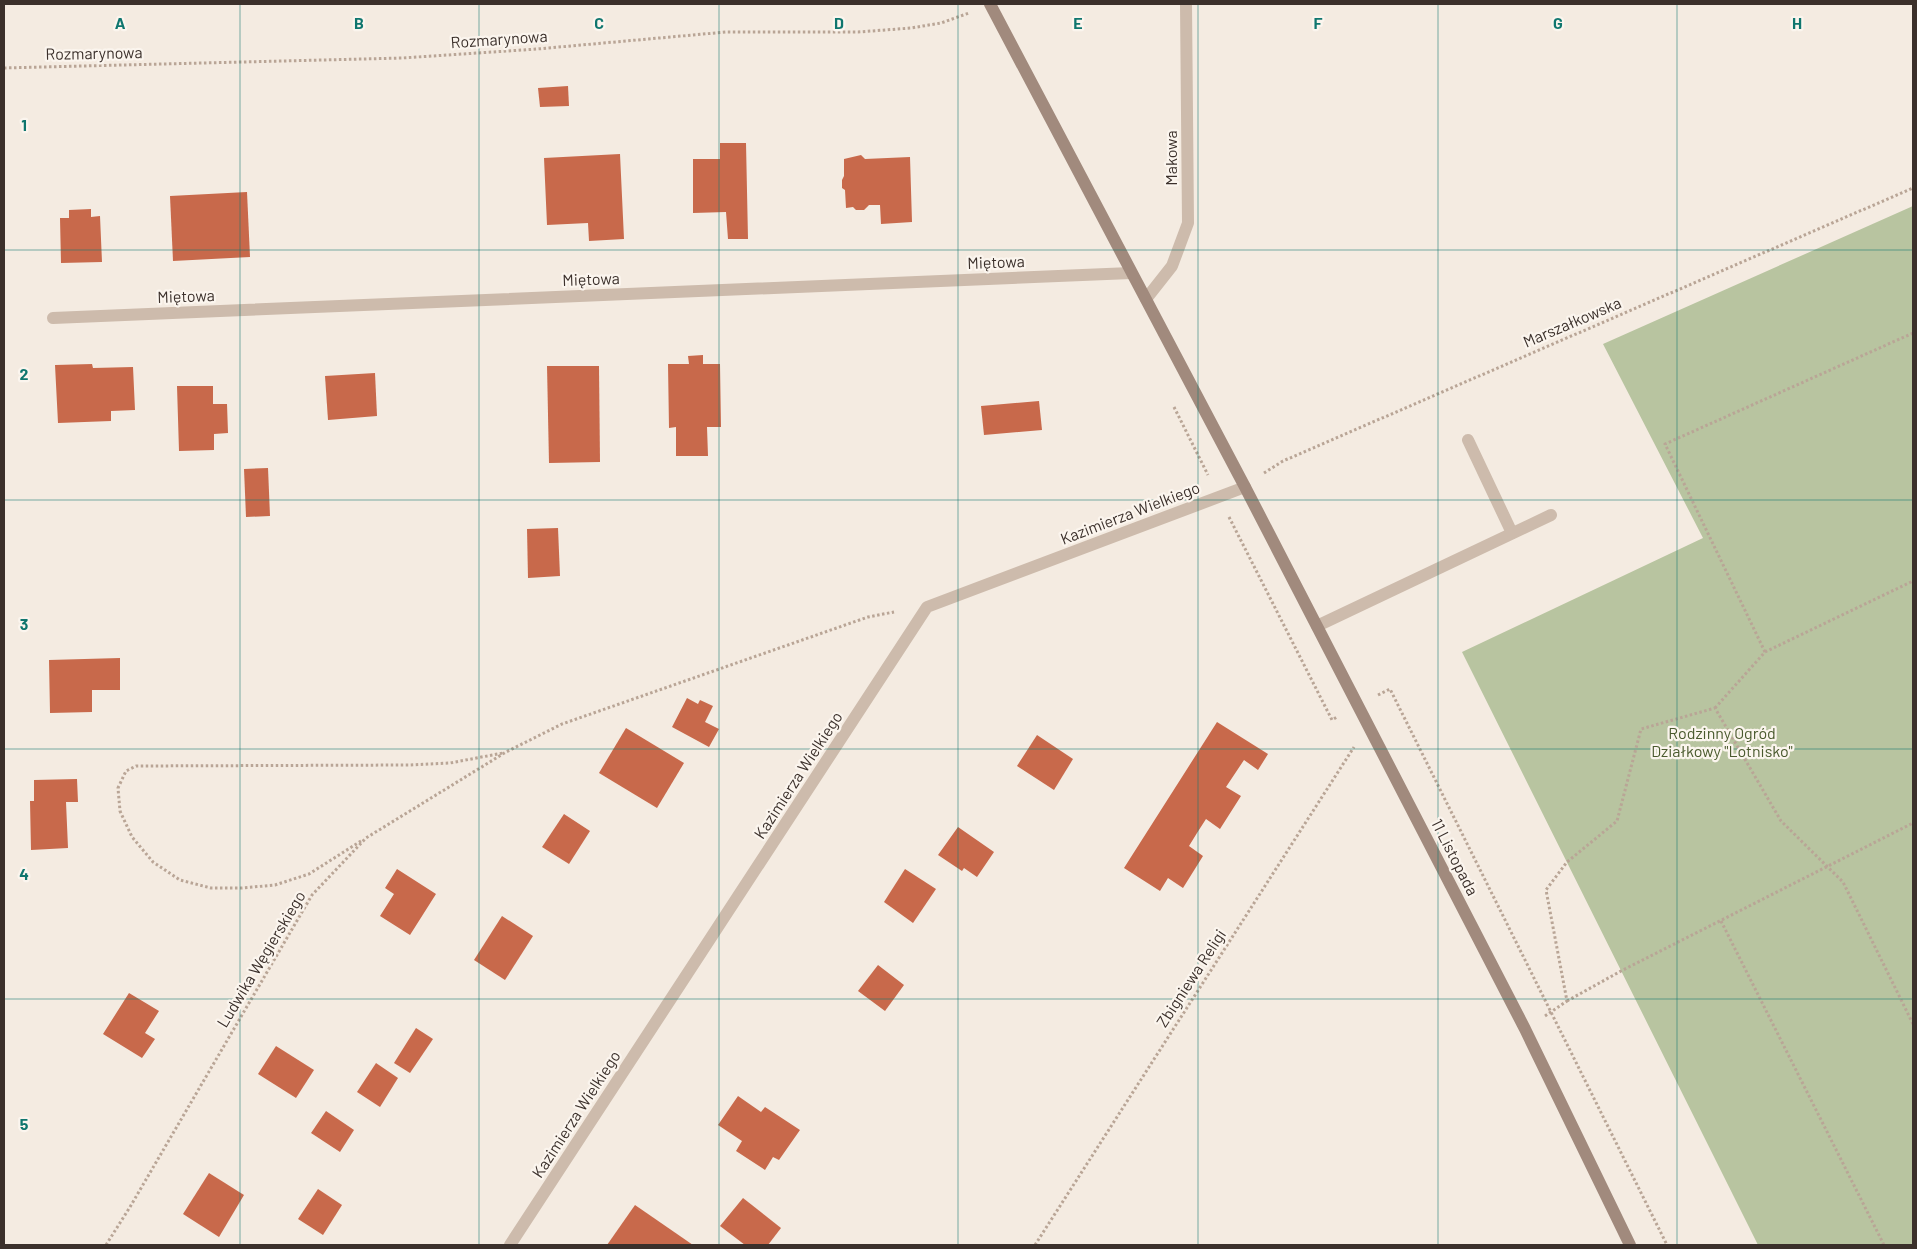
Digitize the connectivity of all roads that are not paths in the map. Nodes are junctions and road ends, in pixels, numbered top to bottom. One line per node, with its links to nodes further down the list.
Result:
1 (1186, 4): 4 (street, Makowa)
2 (991, 5): 3 (street, 11 Listopada)
3 (1131, 273): 4 (street, 11 Listopada); 5 (street, Miętowa)
4 (1146, 299): 7 (street, 11 Listopada)
5 (53, 318)
6 (1468, 440): 9 (street)
7 (1245, 487): 10 (street, 11 Listopada); 11 (street, Kazimierza Wielkiego)
8 (1551, 515): 9 (street)
9 (1512, 533): 10 (street)
10 (1317, 626): 12 (street, 11 Listopada)
11 (510, 1245)
12 (1630, 1245)

